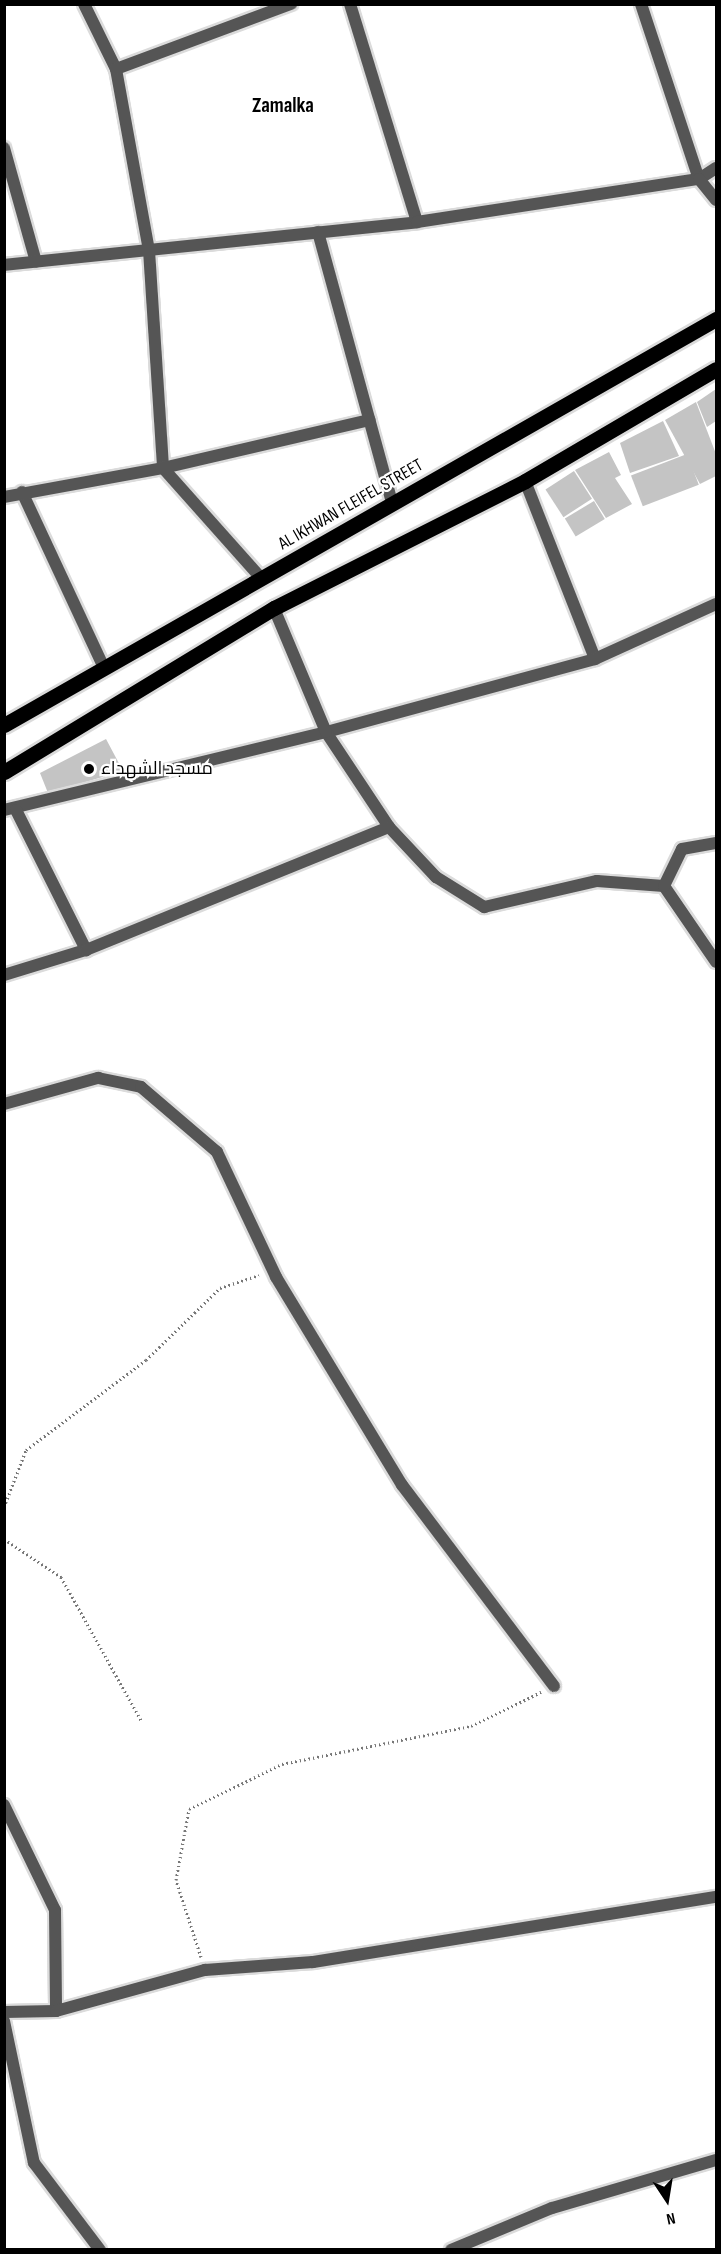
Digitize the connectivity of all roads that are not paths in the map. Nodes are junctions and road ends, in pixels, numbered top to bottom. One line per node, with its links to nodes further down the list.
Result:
1 (84, 4): 5 (street)
2 (291, 4): 5 (street)
3 (350, 4): 10 (street)
4 (641, 4): 8 (street)
5 (116, 69): 12 (street)
6 (4, 148): 13 (street)
7 (717, 168): 8 (street)
8 (699, 180): 9 (street); 10 (street)
9 (717, 200)
10 (417, 222): 11 (street)
11 (318, 232): 12 (street); 17 (street)
12 (149, 250): 13 (street); 18 (street)
13 (36, 262): 14 (street)
14 (4, 265)
15 (717, 320): 22 (main road, AL IKHWAN FLEIFEL STREET)
16 (717, 369): 19 (main road)
17 (370, 420): 18 (street); 22 (street)
18 (163, 468): 20 (street); 23 (street)
19 (525, 481): 25 (main road); 26 (street)
20 (22, 492): 21 (street); 27 (street)
21 (4, 497)
22 (392, 503): 23 (main road, AL IKHWAN FLEIFEL STREET)
23 (262, 579): 27 (main road, AL IKHWAN FLEIFEL STREET)
24 (717, 604): 26 (street)
25 (274, 608): 29 (street); 30 (main road)
26 (595, 659): 29 (street)
27 (104, 668): 28 (main road, AL IKHWAN FLEIFEL STREET)
28 (4, 724)
29 (327, 732): 31 (street); 32 (street)
30 (4, 772)
31 (10, 810): 35 (street)
32 (389, 827): 34 (street); 35 (street)
33 (717, 843): 34 (street)
34 (664, 886): 36 (street)
35 (86, 950): 37 (street)
36 (717, 962)
37 (4, 975)
38 (4, 1104): 39 (street)
39 (554, 1686)
40 (4, 1805): 42 (street)
41 (717, 1897): 42 (street)
42 (56, 2011): 43 (street)
43 (4, 2012)
44 (4, 2020): 46 (street)
45 (717, 2160): 47 (street)
46 (100, 2250)
47 (451, 2250)

